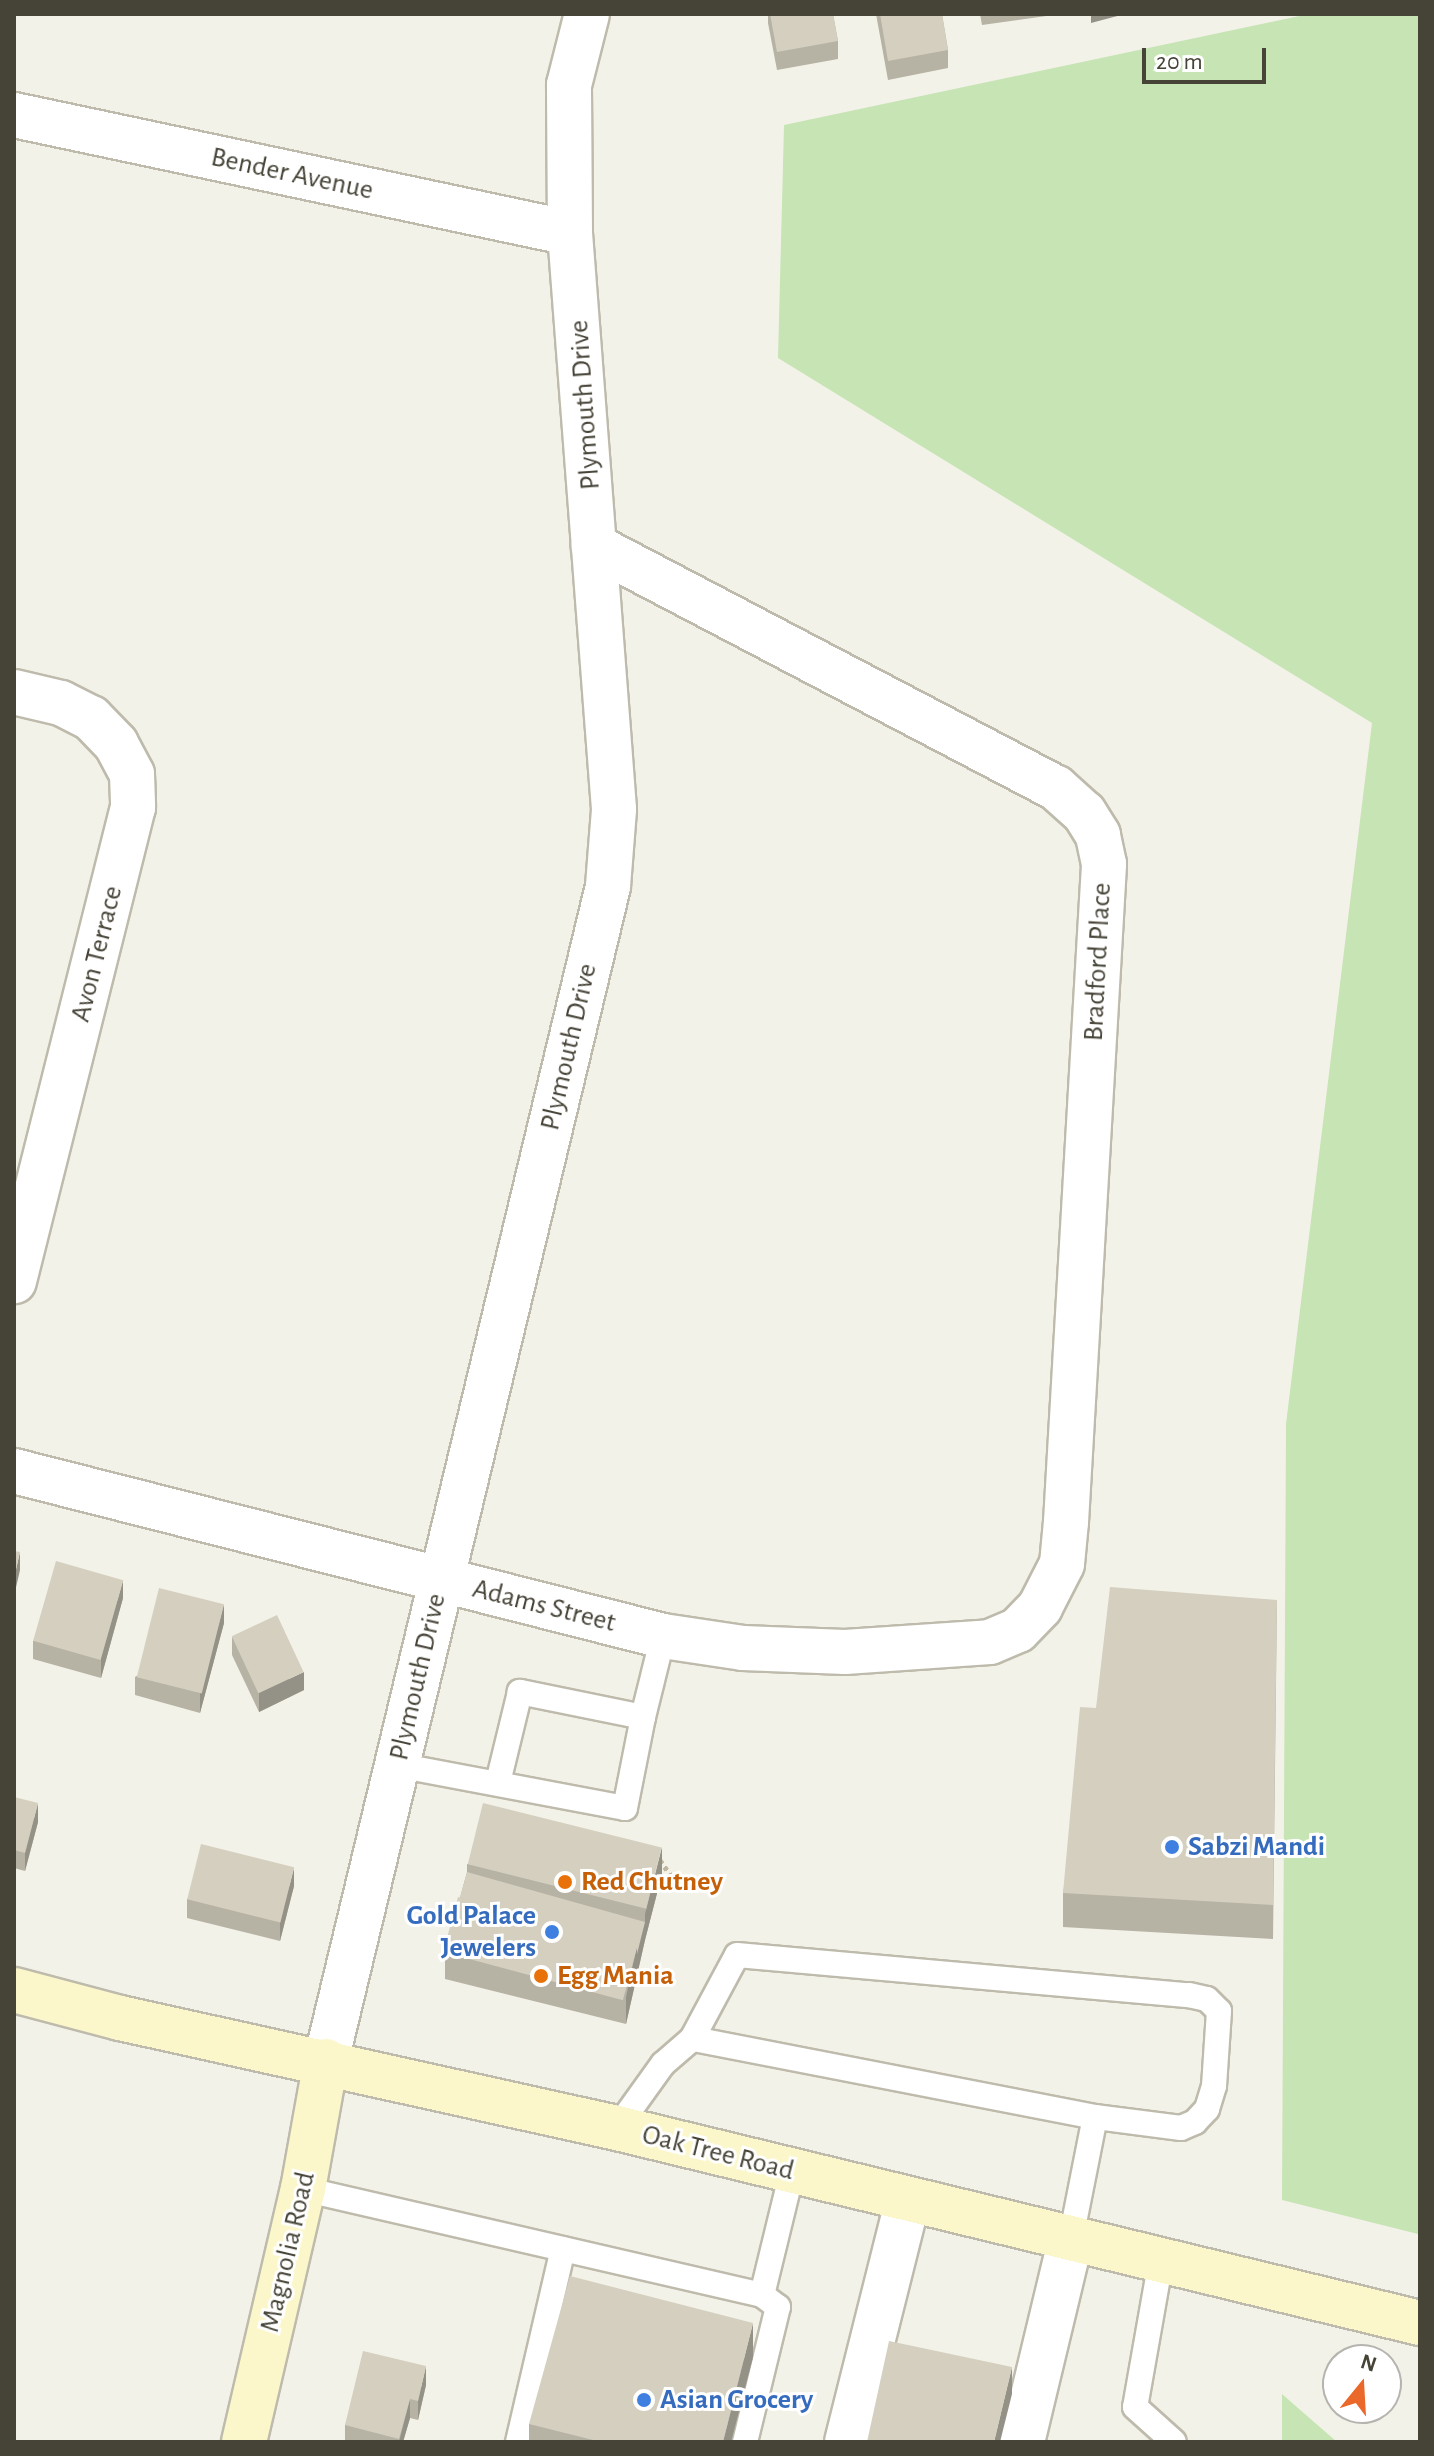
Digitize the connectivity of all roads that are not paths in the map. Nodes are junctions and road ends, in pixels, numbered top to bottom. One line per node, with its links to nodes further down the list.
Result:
1 (587, 14): 3 (street, Plymouth Drive)
2 (14, 115): 3 (street, Bender Avenue)
3 (570, 233): 4 (street, Plymouth Drive)
4 (594, 546): 8 (street, Plymouth Drive); 10 (street, Bradford Place)
5 (14, 692): 6 (street, Avon Terrace)
6 (14, 1281)
7 (14, 1471): 8 (street, Adams Street)
8 (441, 1579): 9 (street, Adams Street); 12 (street, Plymouth Drive)
9 (663, 1636): 10 (street, Adams Street); 11 (lane)
10 (990, 1642)
11 (643, 1717): 13 (lane); 13 (lane)
12 (397, 1765): 13 (lane); 16 (street, Plymouth Drive)
13 (498, 1782)
14 (14, 1990): 16 (street, Oak Tree Road)
15 (692, 2039): 17 (lane); 17 (lane); 18 (lane)
16 (326, 2061): 18 (street, Oak Tree Road); 20 (street, Magnolia Road)
17 (1095, 2117): 22 (lane)
18 (617, 2128): 19 (street, Oak Tree Road)
19 (792, 2172): 21 (street, Oak Tree Road); 25 (lane)
20 (303, 2189): 23 (lane); 27 (street, Magnolia Road)
21 (908, 2200): 22 (street, Oak Tree Road); 30 (street)
22 (1071, 2238): 24 (street, Oak Tree Road); 31 (street)
23 (563, 2249): 25 (lane); 28 (lane)
24 (1161, 2260): 26 (street, Oak Tree Road); 32 (lane)
25 (762, 2295): 29 (lane)
26 (1409, 2321)
27 (244, 2442)
28 (518, 2442)
29 (745, 2442)
30 (847, 2442)
31 (1022, 2442)
32 (1174, 2442)

